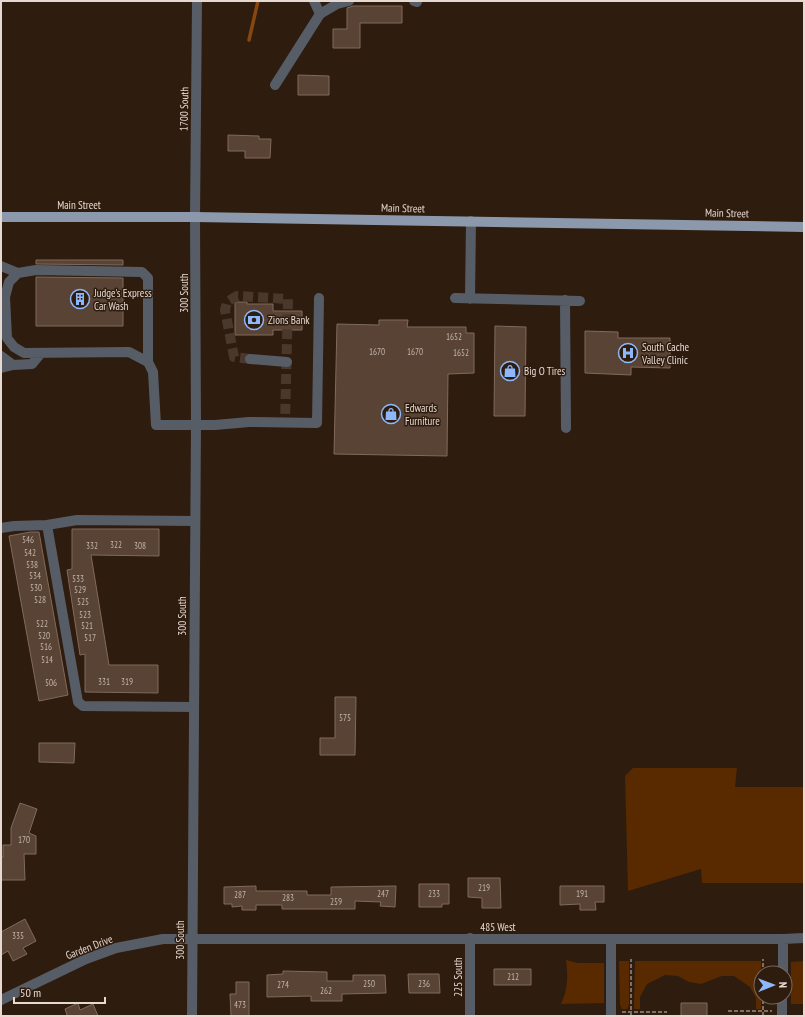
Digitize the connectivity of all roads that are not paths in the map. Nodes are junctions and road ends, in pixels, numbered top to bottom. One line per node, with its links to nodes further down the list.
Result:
1 (197, 1): 7 (street, 1700 South)
2 (314, 1): 4 (street)
3 (349, 1): 4 (street)
4 (320, 14): 5 (street)
5 (275, 85)
6 (1, 217): 7 (main road, Main Street)
7 (195, 217): 8 (main road, Main Street); 24 (street, 300 South)
8 (471, 221): 9 (main road, Main Street); 14 (street)
9 (804, 227)
10 (1, 266): 11 (street)
11 (18, 273): 17 (street); 20 (street)
12 (319, 298): 24 (street)
13 (456, 298): 14 (street)
14 (470, 299): 15 (street)
15 (565, 300): 16 (street); 25 (street)
16 (580, 300)
17 (41, 353): 20 (street); 22 (street)
18 (1, 356): 22 (street)
19 (250, 359): 21 (street)
20 (148, 362): 24 (street)
21 (286, 362)
22 (12, 365): 23 (street)
23 (1, 368)
24 (196, 424): 26 (street, 300 South)
25 (566, 428)
26 (195, 521): 27 (street); 29 (street, 300 South)
27 (47, 526): 28 (street); 29 (street)
28 (1, 528)
29 (193, 708): 30 (street, 300 South)
30 (192, 938): 31 (street, 485 West); 36 (street, Garden Drive); 38 (street, 300 South)
31 (470, 938): 33 (street, 485 West); 39 (street, 225 South)
32 (804, 938): 34 (street, 485 West)
33 (611, 939): 34 (street, 485 West); 37 (street)
34 (783, 939): 35 (street)
35 (783, 965)
36 (1, 1000)
37 (615, 1014)
38 (192, 1016)
39 (470, 1016)

